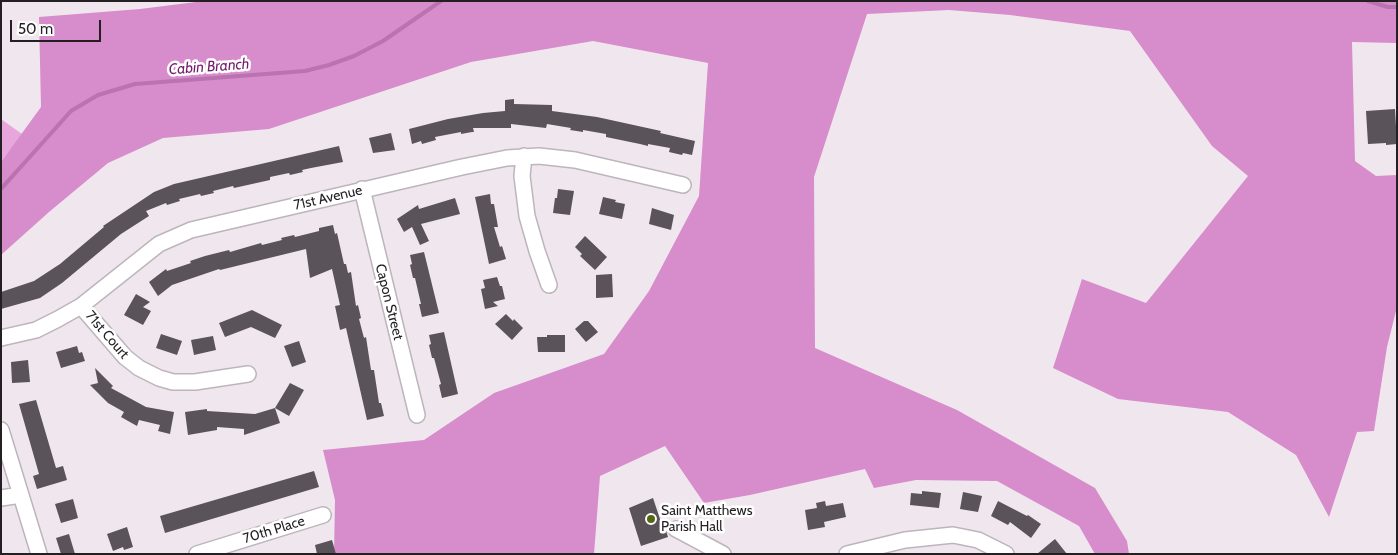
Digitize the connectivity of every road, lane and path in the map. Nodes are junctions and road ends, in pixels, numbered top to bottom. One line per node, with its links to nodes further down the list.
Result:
1 (524, 156): 2 (street, 71st Avenue); 3 (street, 71st Avenue); 4 (street)
2 (683, 185)
3 (362, 190): 5 (street, 71st Avenue); 8 (street, Capon Street)
4 (550, 285)
5 (81, 306): 6 (street, 71st Avenue); 7 (street, 71st Court)
6 (1, 338)
7 (248, 374)
8 (417, 415)
9 (1, 430): 10 (street)
10 (21, 495): 11 (street); 15 (street)
11 (1, 498)
12 (323, 516): 16 (street, 70th Place)
13 (676, 529): 17 (street)
14 (888, 549): 18 (street); 19 (street)
15 (39, 554)
16 (197, 554)
17 (724, 554)
18 (847, 554)
19 (1006, 554)

